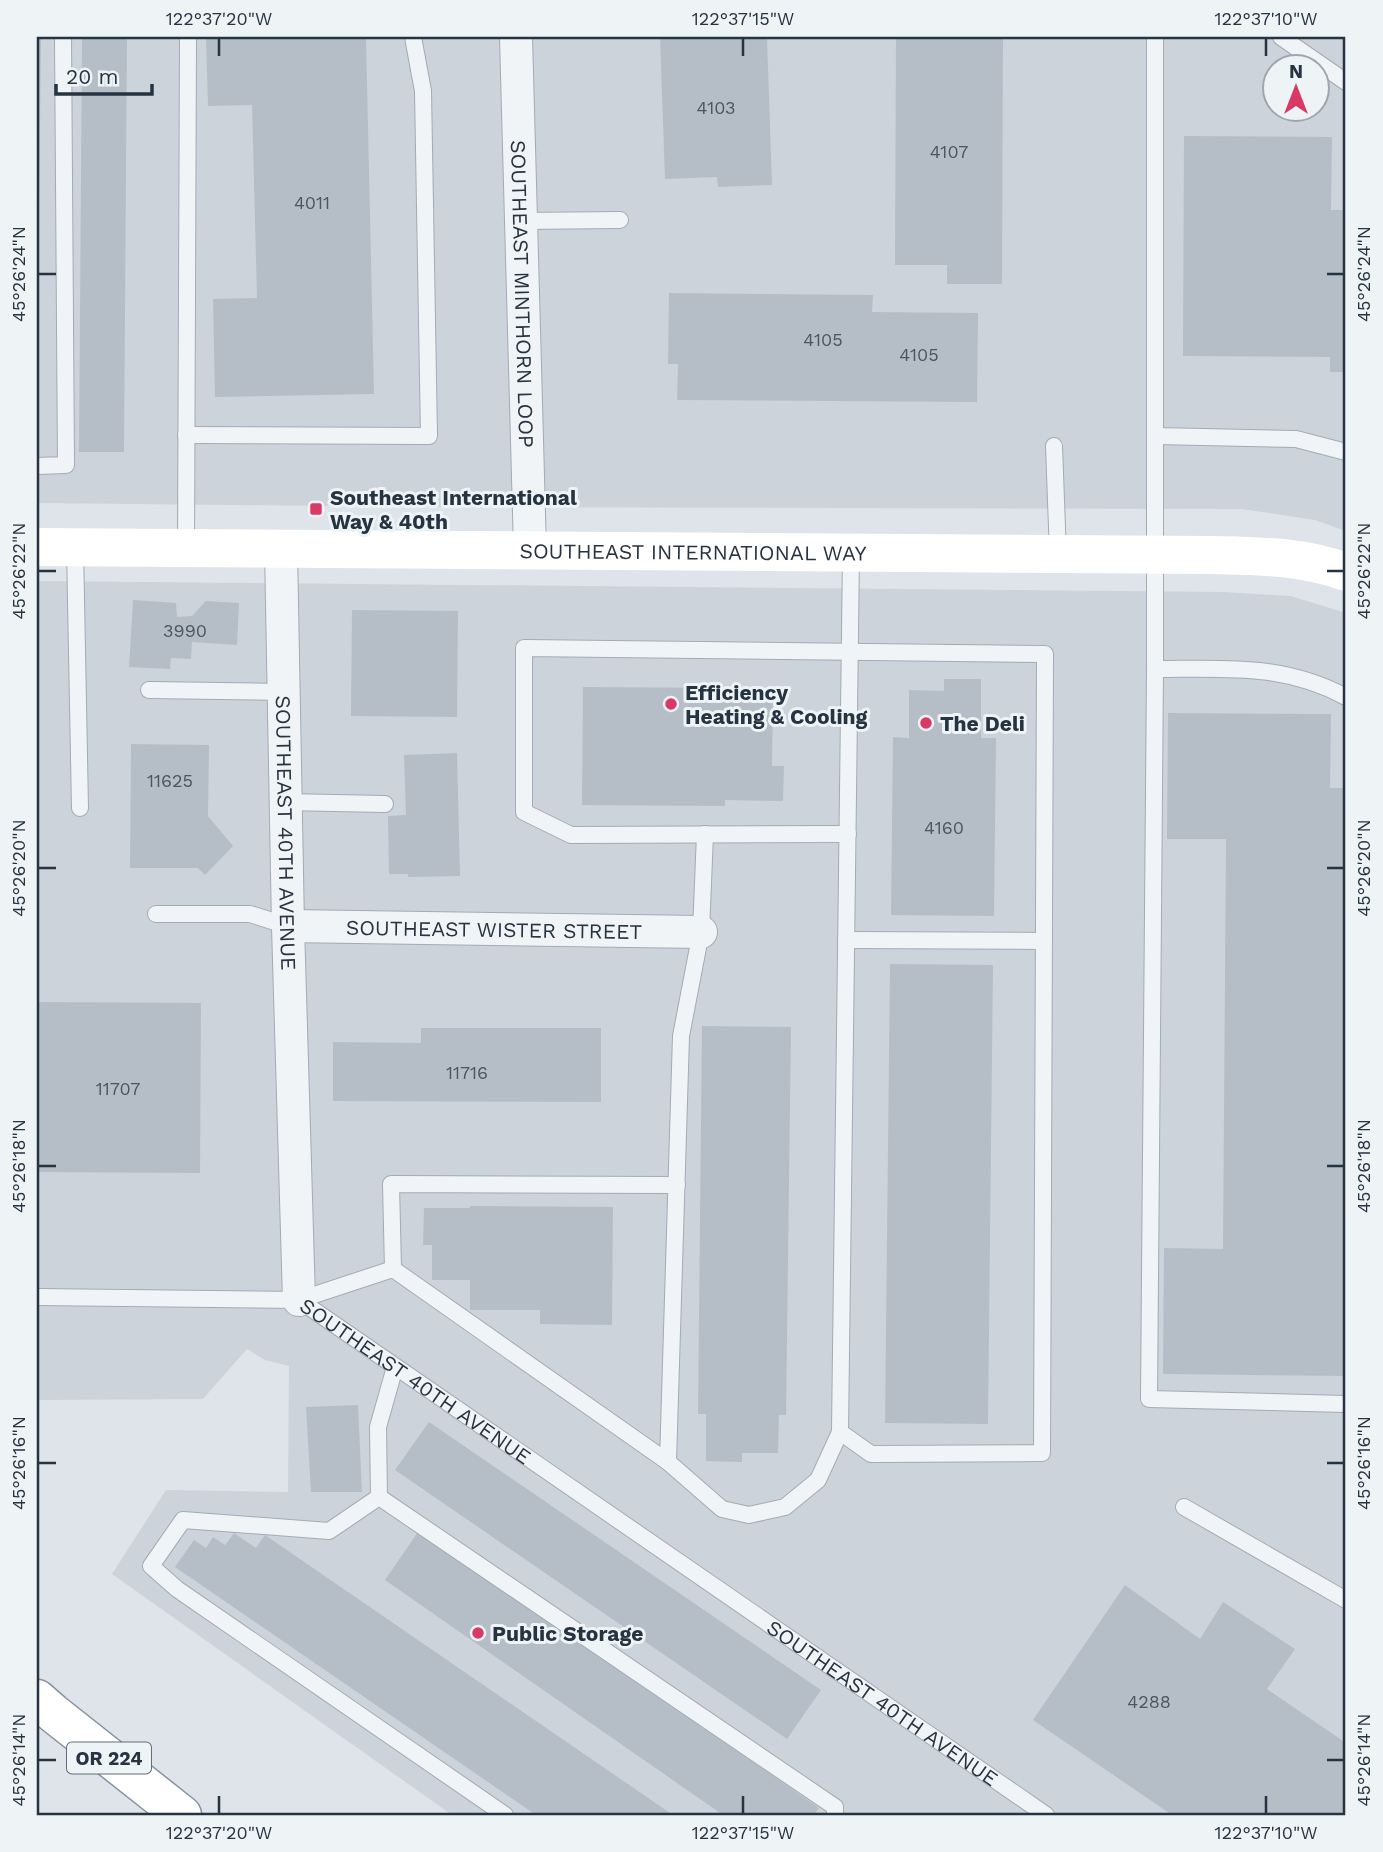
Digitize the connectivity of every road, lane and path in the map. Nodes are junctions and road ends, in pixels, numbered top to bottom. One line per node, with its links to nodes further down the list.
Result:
1 (63, 37): 14 (lane)
2 (188, 37): 10 (lane)
3 (413, 37): 10 (lane)
4 (516, 37): 9 (street, SOUTHEAST MINTHORN LOOP)
5 (1155, 37): 11 (lane)
6 (1282, 37): 7 (lane)
7 (1346, 82)
8 (620, 220): 9 (lane)
9 (521, 221): 19 (street, SOUTHEAST MINTHORN LOOP)
10 (186, 435): 17 (lane)
11 (1156, 436): 13 (lane); 22 (lane)
12 (1055, 446): 21 (lane)
13 (1346, 452)
14 (37, 466)
15 (37, 547): 16 (main road, SOUTHEAST INTERNATIONAL WAY)
16 (75, 547): 17 (main road, SOUTHEAST INTERNATIONAL WAY); 31 (lane)
17 (186, 548): 18 (main road, SOUTHEAST INTERNATIONAL WAY)
18 (281, 549): 19 (main road, SOUTHEAST INTERNATIONAL WAY); 27 (street, SOUTHEAST 40TH AVENUE)
19 (530, 550): 20 (main road, SOUTHEAST INTERNATIONAL WAY)
20 (851, 553): 21 (main road, SOUTHEAST INTERNATIONAL WAY); 24 (lane)
21 (1058, 555): 22 (main road, SOUTHEAST INTERNATIONAL WAY)
22 (1156, 555): 23 (main road, SOUTHEAST INTERNATIONAL WAY); 25 (lane)
23 (1346, 572)
24 (850, 651): 32 (lane); 33 (lane); 38 (lane)
25 (1156, 669): 28 (lane); 44 (lane)
26 (149, 690): 27 (lane)
27 (283, 692): 29 (street, SOUTHEAST 40TH AVENUE)
28 (1346, 697)
29 (285, 803): 30 (lane); 35 (street, SOUTHEAST 40TH AVENUE)
30 (385, 804)
31 (80, 808)
32 (705, 834): 33 (lane); 36 (lane)
33 (848, 834): 37 (lane)
34 (156, 914): 35 (lane)
35 (288, 926): 36 (street, SOUTHEAST WISTER STREET); 42 (street, SOUTHEAST 40TH AVENUE)
36 (701, 932): 39 (lane)
37 (846, 940): 38 (lane); 45 (lane)
38 (1044, 941): 45 (lane)
39 (677, 1185): 40 (lane); 46 (lane)
40 (393, 1269): 42 (lane); 46 (lane)
41 (37, 1297): 42 (lane)
42 (299, 1300): 43 (lane, SOUTHEAST 40TH AVENUE)
43 (395, 1367): 47 (lane); 54 (lane, SOUTHEAST 40TH AVENUE)
44 (1346, 1404)
45 (840, 1432): 46 (lane)
46 (668, 1462)
47 (379, 1497): 52 (lane); 53 (lane)
48 (1184, 1507): 49 (lane)
49 (1346, 1600)
50 (37, 1699): 51 (main road, OR 224)
51 (181, 1815)
52 (505, 1815)
53 (835, 1815)
54 (1046, 1815)

